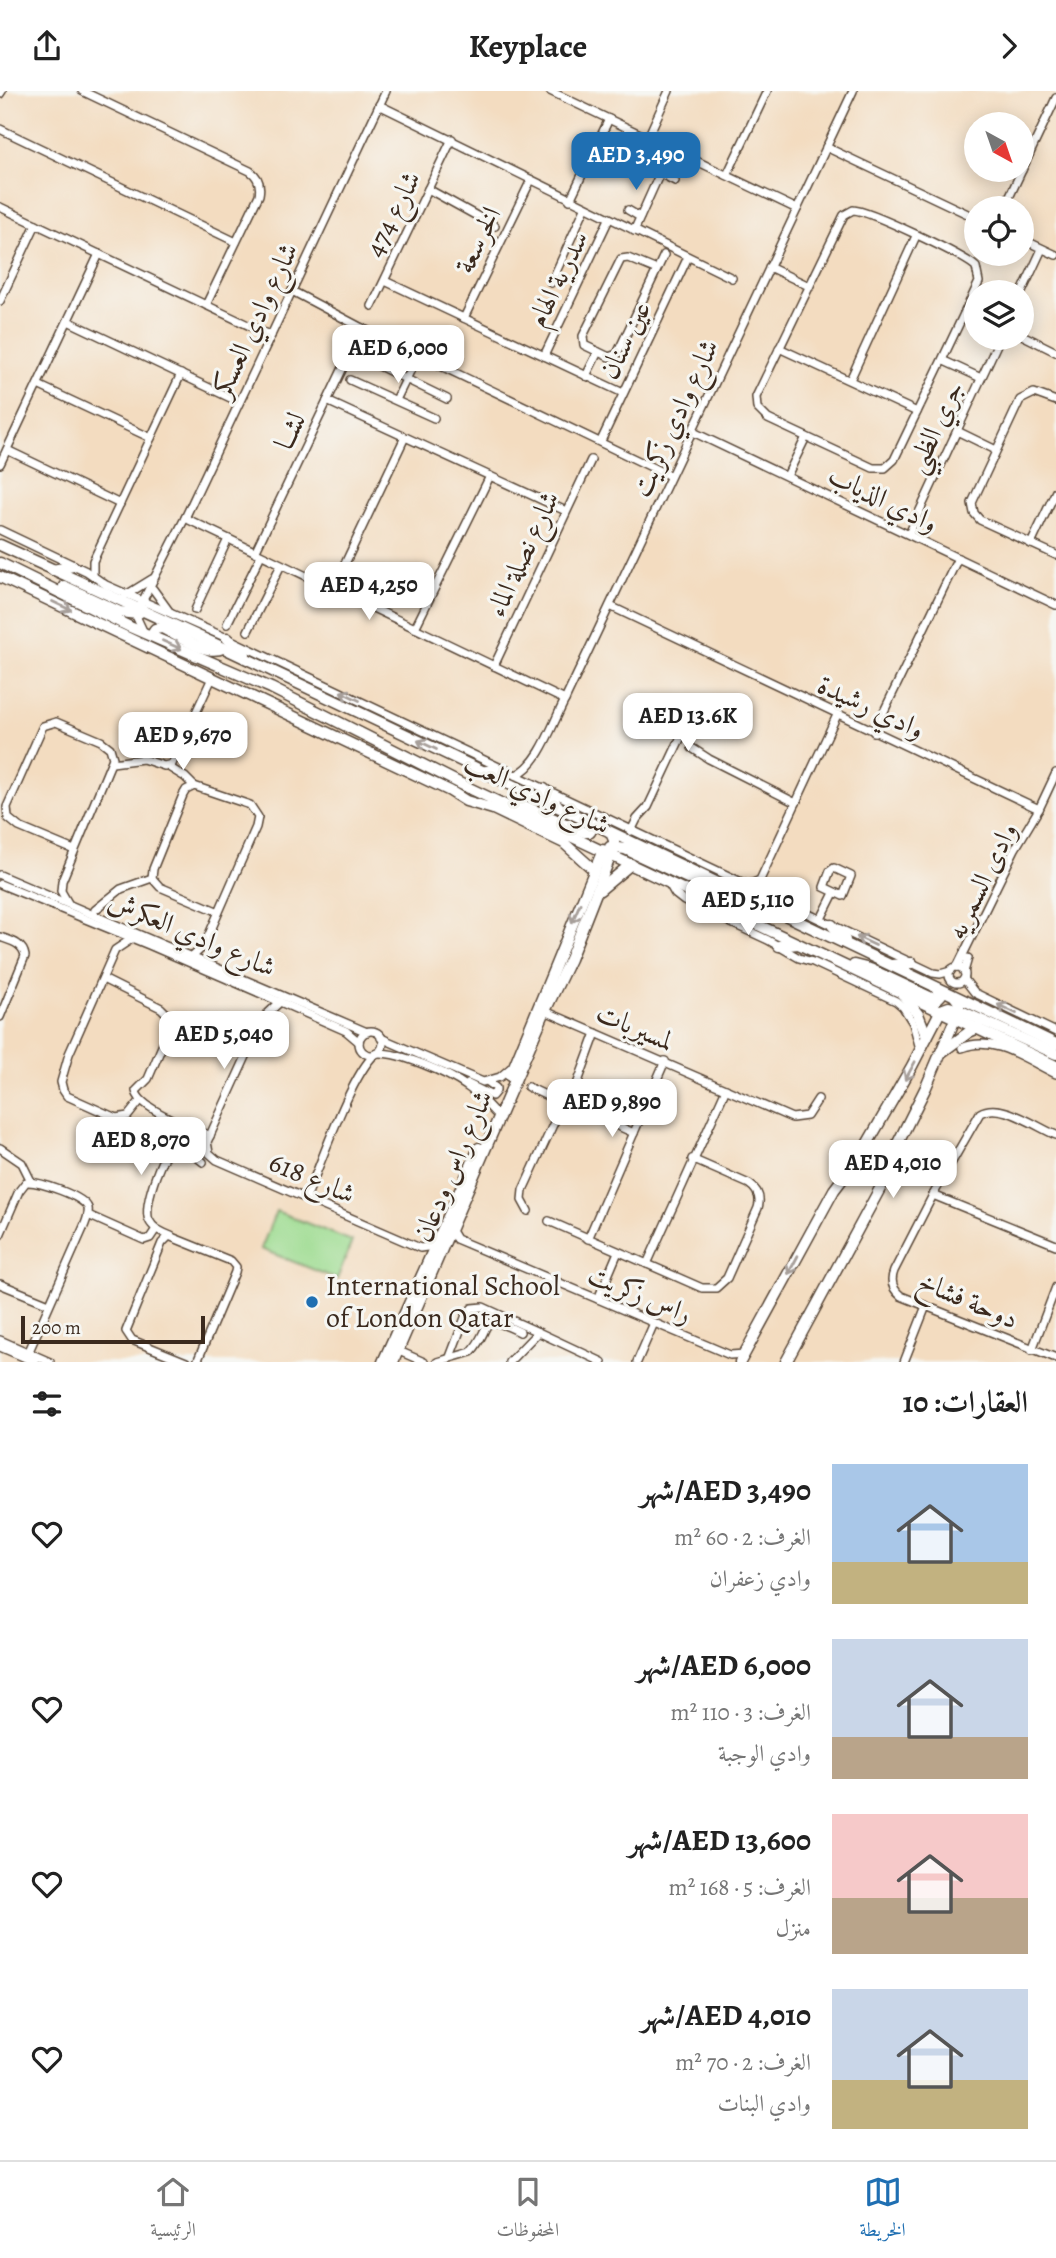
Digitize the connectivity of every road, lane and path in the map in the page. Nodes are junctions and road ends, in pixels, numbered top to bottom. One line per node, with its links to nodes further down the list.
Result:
1 (82, 91): 35 (street)
2 (386, 91): 10 (street, شارع وادي العسكر)
3 (550, 91): 9 (street)
4 (573, 91): 9 (street)
5 (670, 91): 13 (street)
6 (767, 91): 19 (street)
7 (853, 91): 16 (street, شارع وادي زكريت)
8 (1056, 98): 15 (street)
9 (568, 100): 11 (street)
10 (379, 105): 14 (street); 49 (street, شارع وادي العسكر)
11 (609, 119): 13 (street); 23 (street)
12 (0, 129): 35 (street)
13 (648, 137): 19 (street)
14 (452, 139): 20 (street); 22 (street, شارع 474)
15 (1034, 145)
16 (826, 147): 26 (street, شارع وادي زكريت); 28 (street)
17 (634, 160): 18 (street)
18 (660, 173): 21 (street); 29 (street)
19 (727, 175): 26 (street)
20 (531, 180): 23 (street); 53 (street, الخرسعة)
21 (675, 181)
22 (428, 189): 32 (street); 46 (street, شارع 474)
23 (570, 200): 25 (street)
24 (0, 207): 31 (street)
25 (585, 208): 30 (street); 47 (street)
26 (797, 209): 42 (street, شارع وادي زكريت)
27 (628, 210): 29 (street)
28 (964, 212)
29 (640, 217): 33 (street)
30 (610, 219): 33 (street); 63 (street, سدرية الهام)
31 (36, 225): 38 (street); 50 (street)
32 (495, 226)
33 (634, 231): 41 (street)
34 (916, 236): 48 (street); 65 (street); 71 (street)
35 (236, 242): 51 (street)
36 (1034, 245): 37 (street)
37 (1042, 249): 40 (street); 45 (street)
38 (99, 254): 51 (street); 54 (street)
39 (664, 255): 43 (street)
40 (1056, 255)
41 (688, 257): 44 (street); 73 (street, عين سنان)
42 (769, 267): 48 (street); 81 (street, شارع وادي زكريت)
43 (657, 270): 60 (street); 60 (street)
44 (732, 278)
45 (1027, 280)
46 (384, 281): 52 (street, شارع 474); 53 (street)
47 (551, 283)
48 (809, 286): 58 (street)
49 (292, 292): 55 (street); 56 (street, شارع وادي العسكر)
50 (1, 299)
51 (206, 305): 56 (street)
52 (372, 306)
53 (464, 318): 63 (street)
54 (68, 321): 66 (street); 72 (street)
55 (362, 328): 62 (street); 76 (street, لشــا)
56 (271, 336): 78 (street, شارع وادي العسكر)
57 (1034, 341): 61 (street)
58 (779, 348): 71 (street); 85 (street)
59 (994, 350): 68 (street, جري الظبي)
60 (598, 352): 67 (street)
61 (1056, 352)
62 (418, 355): 69 (street); 86 (street)
63 (544, 356): 67 (street)
64 (365, 359): 69 (street)
65 (942, 360): 68 (street); 79 (street)
66 (181, 374): 78 (street); 83 (street)
67 (586, 376): 73 (street)
68 (981, 378): 82 (street, جري الظبي)
69 (407, 379): 74 (street); 75 (street)
70 (351, 380): 75 (street)
71 (849, 380): 79 (street)
72 (38, 384): 83 (street); 87 (street)
73 (623, 393): 86 (street, عين سنان)
74 (447, 398)
75 (396, 400): 80 (street)
76 (327, 401): 84 (street); 104 (street, لشــا)
77 (1056, 401): 88 (street)
78 (239, 402): 97 (street, شارع وادي العسكر)
79 (917, 412): 85 (street)
80 (434, 418)
81 (691, 431): 92 (street, شارع وادي زكريت); 93 (street, وادي الذياب)
82 (957, 431): 88 (street); 99 (street, جري الظبي)
83 (151, 437): 95 (street)
84 (405, 437): 91 (street); 119 (street)
85 (806, 437): 93 (street)
86 (601, 441): 92 (street)
87 (7, 450): 90 (street); 95 (street)
88 (996, 450): 101 (street)
89 (591, 460): 96 (street, شارع نصلة الماء)
90 (0, 464)
91 (490, 476): 96 (street); 127 (street)
92 (670, 476): 122 (street, شارع وادي زكريت)
93 (787, 476): 99 (street, وادي الذياب)
94 (1056, 491): 101 (street)
95 (120, 504): 108 (street)
96 (566, 511): 131 (street, شارع نصلة الماء)
97 (185, 519): 100 (street); 111 (street, شارع وادي العسكر)
98 (0, 530): 112 (street)
99 (909, 534): 107 (street, وادي الذياب)
100 (229, 539): 104 (street); 124 (street)
101 (1031, 544): 105 (street)
102 (0, 545): 106 (street, شارع وادي العب)
103 (0, 553): 106 (street)
104 (258, 554): 110 (street); 126 (street, لشــا)
105 (1056, 555)
106 (25, 557): 113 (street, شارع وادي العب)
107 (958, 558): 121 (street, وادي الذياب); 138 (street)
108 (93, 561): 112 (street); 114 (street)
109 (0, 563): 117 (street, شارع وادي العب)
110 (281, 565): 119 (street); 128 (street)
111 (160, 567): 116 (street, شارع وادي العسكر); 118 (street, شارع وادي العسكر)
112 (77, 568): 113 (street); 114 (street)
113 (53, 570): 123 (street, شارع وادي العب)
114 (93, 575): 120 (street)
115 (0, 577): 132 (street, شارع وادي العب, one-way to 132)
116 (153, 578): 120 (street); 123 (street, شارع وادي العسكر)
117 (39, 581): 123 (street); 129 (street, شارع وادي العب)
118 (153, 589): 123 (street, شارع وادي العسكر); 125 (street)
119 (332, 589): 127 (street)
120 (127, 595): 123 (street)
121 (1056, 605)
122 (610, 606): 134 (street, شارع وادي زكريت); 137 (street, وادي رشيدة)
123 (141, 607): 125 (street); 129 (street); 130 (street, شارع وادي العب)
124 (195, 610)
125 (174, 616): 130 (street)
126 (227, 624)
127 (415, 628): 131 (street)
128 (248, 631)
129 (147, 634): 130 (street); 133 (street, شارع وادي العب, one-way to 133)
130 (225, 643): 143 (street, شارع وادي العب, one-way to 130); 145 (street, one-way to 130)
131 (494, 666): 134 (street)
132 (212, 678): 136 (street, شارع وادي العب); 142 (street)
133 (271, 688): 136 (street); 148 (street, شارع وادي العب)
134 (565, 700): 140 (street, شارع وادي زكريت)
135 (665, 703): 155 (street)
136 (288, 714): 151 (street, شارع وادي العب)
137 (838, 715): 138 (street, وادي رشيدة); 150 (street)
138 (874, 731): 153 (street, وادي رشيدة)
139 (692, 748): 150 (street)
140 (534, 762): 145 (street, شارع وادي زكريت); 147 (street)
141 (112, 763): 142 (street); 159 (street); 159 (street)
142 (167, 766): 146 (street)
143 (480, 771): 145 (street); 152 (street, شارع وادي العب)
144 (1056, 772): 153 (street, وادى السمريه)
145 (511, 773): 147 (street)
146 (194, 786): 167 (street); 179 (street)
147 (540, 787): 152 (street); 155 (street)
148 (469, 788): 149 (street, شارع وادي العب); 151 (street)
149 (484, 795): 154 (street); 157 (street, شارع وادي العب)
150 (796, 803): 168 (street)
151 (484, 806): 158 (street, شارع وادي العب)
152 (561, 809): 154 (street, شارع وادي العب)
153 (1039, 809): 197 (street, وادى السمريه)
154 (594, 825): 156 (street, شارع وادي العب)
155 (631, 831): 161 (street)
156 (611, 833): 160 (street); 162 (street, شارع وادي العب)
157 (579, 839): 158 (street); 160 (street, شارع وادي العب)
158 (558, 840): 164 (street, شارع وادي العب)
159 (74, 849): 166 (street)
160 (610, 851): 163 (street, شارع وادي العب); 164 (street, شارع راس ودعان); 175 (street, شارع راس ودعان); 176 (street)
161 (685, 856): 162 (street); 171 (street)
162 (667, 858): 176 (street, شارع وادي العب)
163 (631, 863): 169 (street, شارع وادي العب); 175 (street)
164 (594, 870): 224 (street, شارع راس ودعان, one-way to 224)
165 (0, 876): 172 (street, شارع وادي العكرش)
166 (64, 876): 172 (street); 177 (street)
167 (152, 878): 178 (street); 179 (street)
168 (760, 880): 171 (street); 173 (street)
169 (667, 881): 183 (street); 186 (street, شارع وادي العب)
170 (0, 884): 182 (street, شارع وادي العكرش)
171 (748, 885): 173 (street)
172 (45, 893): 177 (street, شارع وادي العكرش)
173 (764, 893): 180 (street)
174 (834, 893): 180 (street)
175 (595, 896): 205 (street, شارع راس ودعان)
176 (749, 898): 190 (street, شارع وادي العب)
177 (68, 903): 192 (street, شارع وادي العكرش)
178 (95, 910)
179 (219, 912): 188 (street)
180 (821, 919): 181 (street)
181 (832, 925): 190 (street); 194 (street, one-way to 181)
182 (111, 929): 185 (street, شارع وادي العكرش); 191 (street)
183 (757, 935): 187 (street); 189 (street)
184 (0, 937): 207 (street)
185 (133, 938): 191 (street); 201 (street, شارع وادي العكرش)
186 (799, 944): 189 (street); 195 (street, شارع وادي العب)
187 (752, 945)
188 (204, 946): 192 (street); 193 (street)
189 (779, 946): 218 (street)
190 (850, 946): 196 (street, شارع وادي العب)
191 (116, 949): 198 (street)
192 (192, 957): 193 (street, شارع وادي العكرش)
193 (207, 963): 210 (street, شارع وادي العكرش)
194 (912, 963): 196 (street); 197 (street)
195 (843, 965): 199 (street); 200 (street, شارع وادي العب)
196 (890, 965): 199 (street, شارع وادي العب)
197 (959, 972): 211 (street, one-way to 197)
198 (103, 979): 234 (street); 234 (street)
199 (935, 987): 202 (street, شارع وادي العب)
200 (899, 991): 204 (street, شارع وادي العب); 213 (street)
201 (262, 995): 203 (street, شارع وادي العكرش); 208 (street)
202 (953, 995): 206 (street); 216 (street, شارع وادي العب)
203 (280, 1002): 208 (street); 215 (street, شارع وادي العكرش)
204 (941, 1010): 206 (street, شارع وادي العب); 213 (street)
205 (545, 1011): 212 (street, لمسيربات); 256 (street, شارع راس ودعان)
206 (957, 1014): 209 (street, شارع وادي العب); 220 (street); 221 (street)
207 (0, 1017)
208 (264, 1017): 245 (street)
209 (978, 1028): 220 (street); 225 (street, شارع وادي العب)
210 (367, 1032): 214 (street); 215 (street)
211 (1056, 1032)
212 (596, 1033): 223 (street, لمسيربات); 235 (street)
213 (927, 1037): 218 (street)
214 (381, 1038): 222 (street); 228 (street)
215 (359, 1042): 219 (street)
216 (1056, 1044)
217 (962, 1048): 226 (street)
218 (920, 1049): 281 (street, one-way to 281)
219 (362, 1051): 222 (street); 229 (street)
220 (942, 1052): 295 (street)
221 (1056, 1053)
222 (376, 1054): 227 (street); 229 (street)
223 (665, 1061): 231 (street, لمسيربات); 238 (street)
224 (515, 1062): 228 (street); 239 (street, شارع راس ودعان)
225 (1056, 1066)
226 (1056, 1075)
227 (457, 1080): 228 (street); 239 (street)
228 (488, 1082)
229 (353, 1087): 251 (street)
230 (528, 1087): 235 (street)
231 (726, 1089): 233 (street, لمسيربات); 247 (street)
232 (610, 1096): 238 (street)
233 (818, 1099)
234 (140, 1101): 241 (street)
235 (560, 1102): 236 (street)
236 (562, 1111): 237 (street); 252 (street)
237 (582, 1111)
238 (643, 1112): 242 (street)
239 (495, 1113): 261 (street, شارع راس ودعان)
240 (602, 1119): 242 (street)
241 (201, 1131): 243 (street); 245 (street)
242 (634, 1133): 260 (street)
243 (191, 1134): 248 (street); 255 (street)
244 (1056, 1135): 250 (street, دوحة فشاخ)
245 (210, 1136): 251 (street, شارع 618)
246 (0, 1148): 249 (street)
247 (692, 1159): 266 (street); 266 (street)
248 (203, 1162)
249 (30, 1181): 253 (street); 257 (street)
250 (933, 1195): 262 (street); 271 (street, دوحة فشاخ)
251 (306, 1198): 263 (street, شارع 618)
252 (528, 1211)
253 (88, 1215): 255 (street); 270 (street)
254 (549, 1221): 260 (street)
255 (156, 1229): 258 (street)
256 (450, 1229): 259 (street); 261 (street, شارع راس ودعان)
257 (0, 1235)
258 (171, 1236): 286 (street); 287 (street)
259 (456, 1239): 261 (street); 269 (street, راس زكريت)
260 (588, 1239): 264 (street)
261 (439, 1244): 263 (street); 265 (street, شارع راس ودعان); 278 (street, شارع راس ودعان)
262 (1056, 1245)
263 (420, 1248): 265 (street)
264 (618, 1252): 266 (street); 269 (street)
265 (428, 1259): 288 (street, شارع راس ودعان)
266 (647, 1264)
267 (0, 1284): 270 (street)
268 (1056, 1287): 277 (street)
269 (598, 1299): 272 (street, راس زكريت)
270 (49, 1304): 279 (street)
271 (926, 1306): 277 (street, دوحة فشاخ); 296 (street)
272 (654, 1323): 283 (street, راس زكريت); 294 (street)
273 (520, 1332): 280 (street)
274 (537, 1332): 280 (street); 292 (street); 293 (street)
275 (0, 1341): 279 (street)
276 (0, 1347): 279 (street)
277 (1032, 1350): 282 (street, دوحة فشاخ)
278 (399, 1351): 289 (street, شارع راس ودعان); 290 (street)
279 (27, 1356): 284 (street); 285 (street)
280 (450, 1357): 291 (street)
281 (743, 1358): 283 (street, راس زكريت)
282 (1056, 1358)
283 (732, 1359)
284 (35, 1362)
285 (50, 1362)
286 (186, 1362)
287 (197, 1362)
288 (383, 1362)
289 (393, 1362)
290 (424, 1362)
291 (437, 1362)
292 (509, 1362)
293 (602, 1362)
294 (637, 1362)
295 (786, 1362)
296 (904, 1362)

